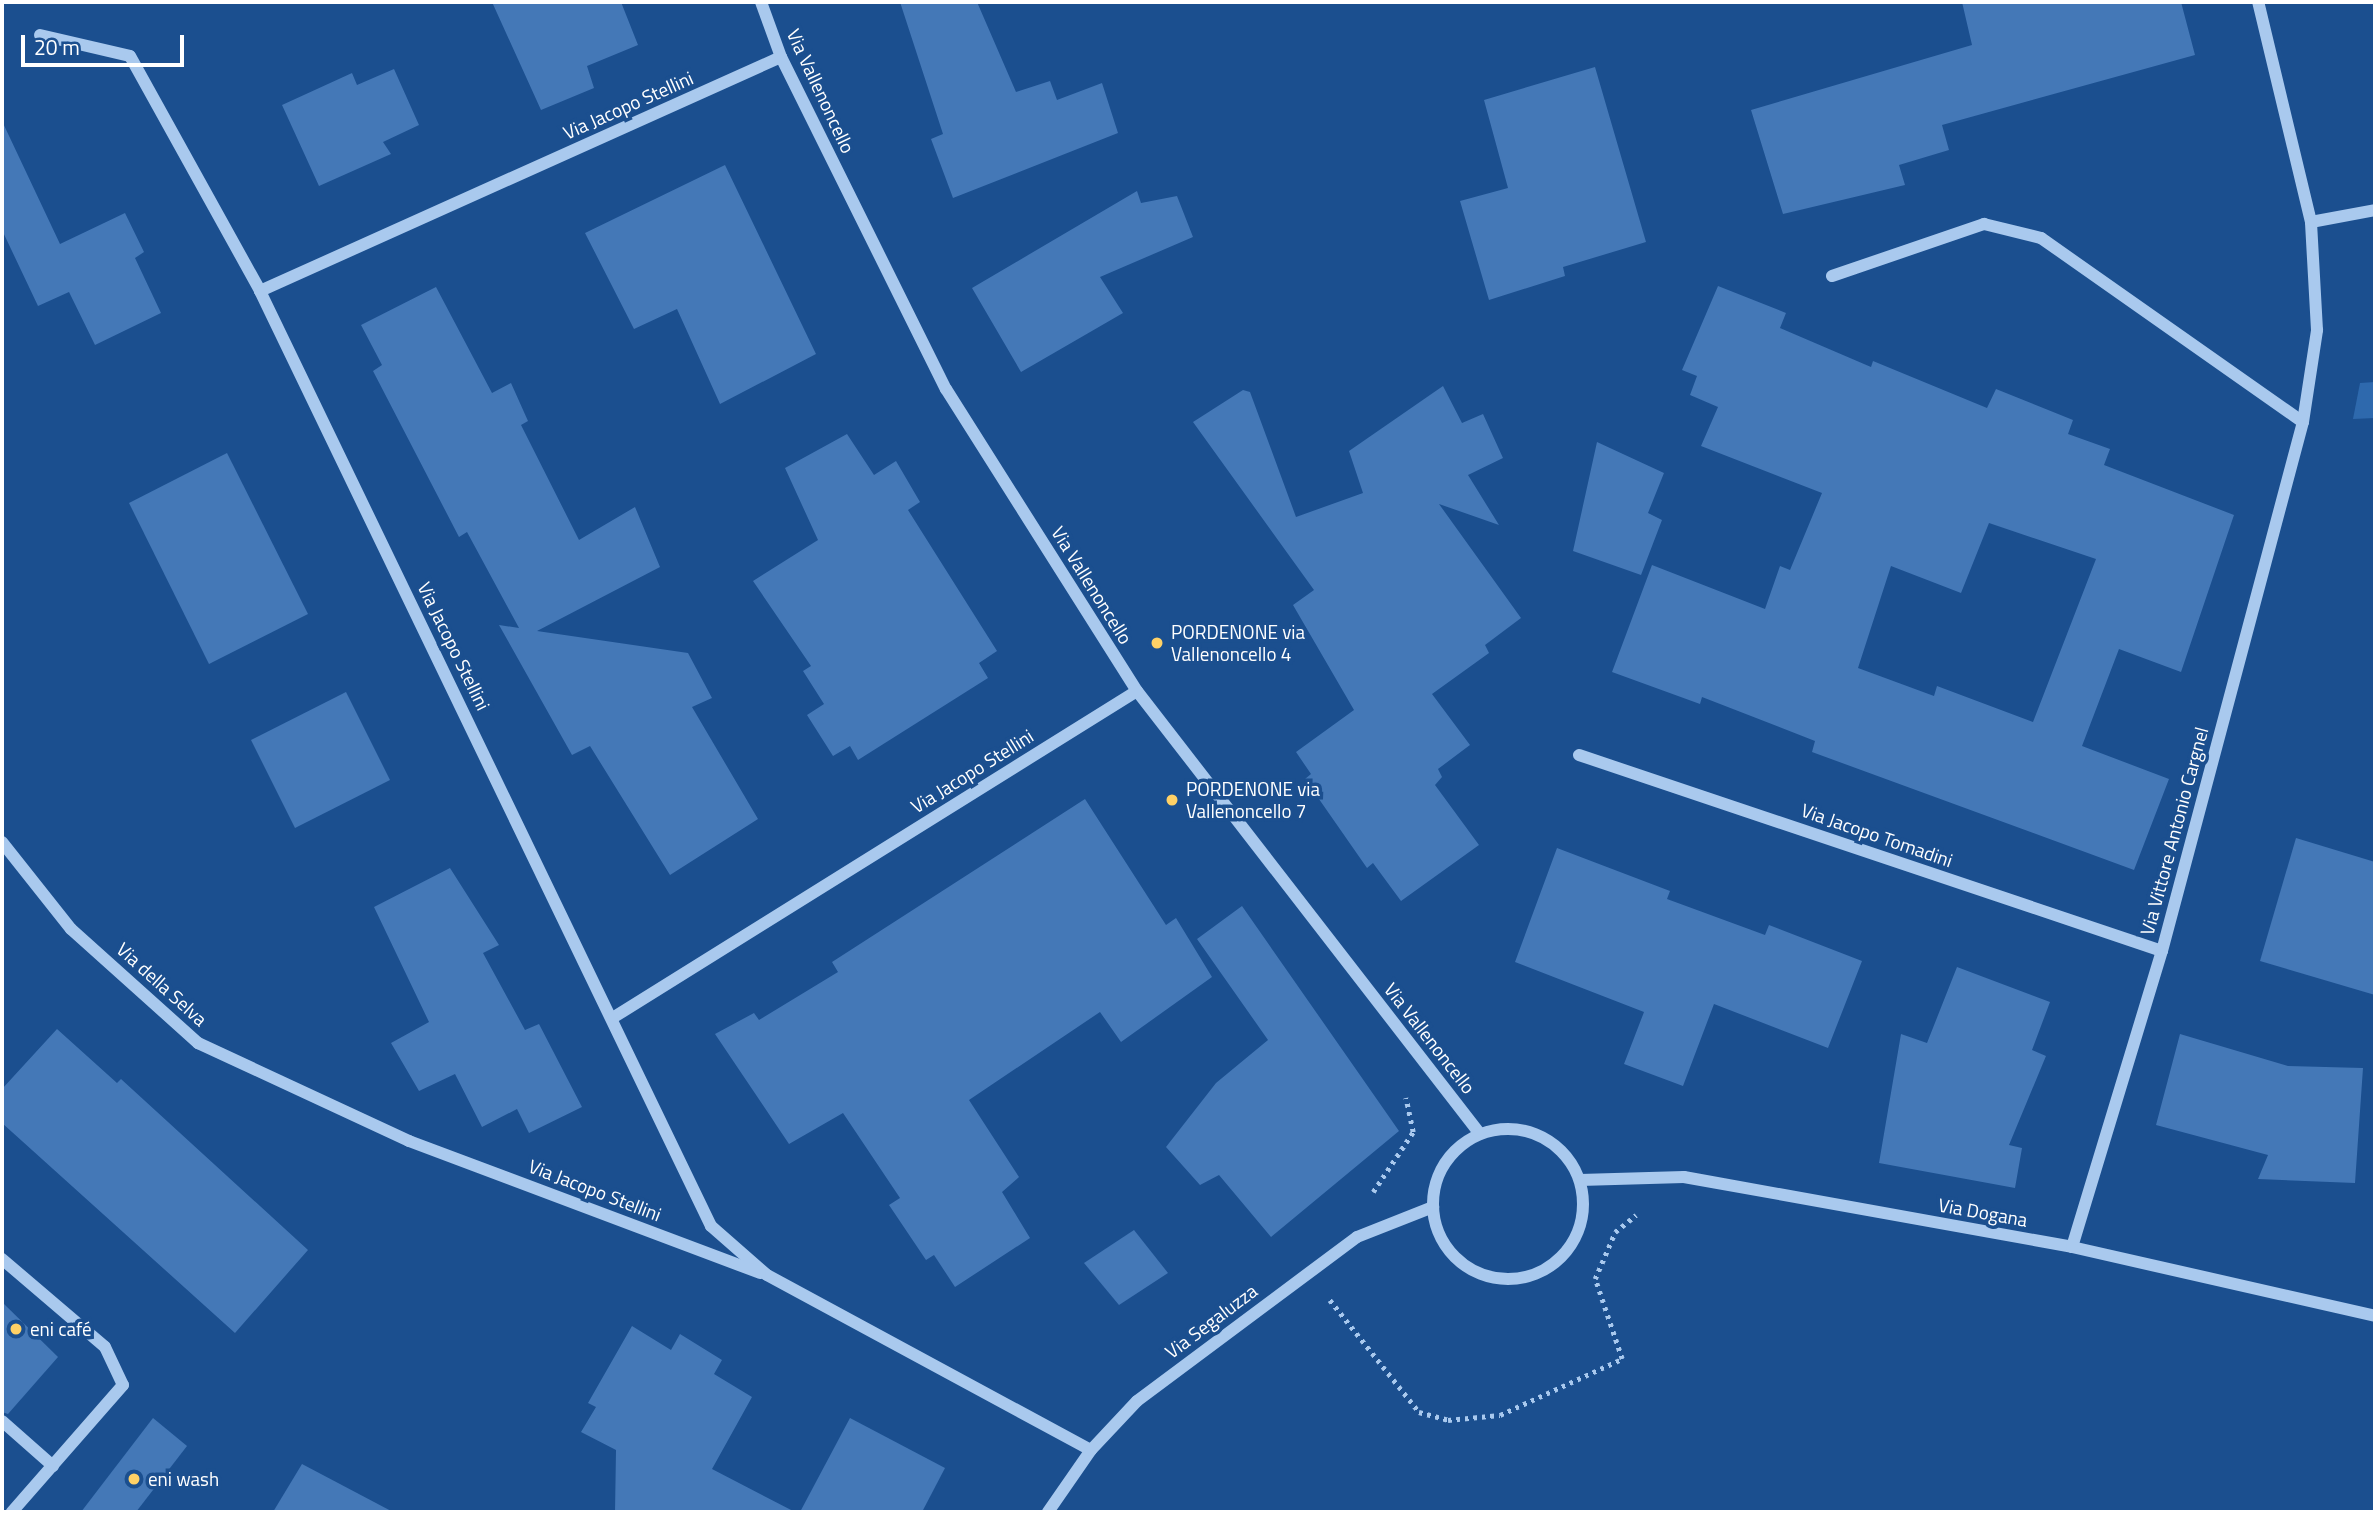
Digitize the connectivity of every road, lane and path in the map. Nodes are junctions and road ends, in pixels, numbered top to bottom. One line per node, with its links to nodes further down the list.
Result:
1 (761, 2): 4 (street, Via Vallenoncello)
2 (2258, 2): 6 (street, Via Vittore Antonio Cargnel)
3 (40, 35): 8 (street, Via Jacopo Stellini)
4 (781, 57): 8 (street, Via Jacopo Stellini); 10 (street, Via Vallenoncello)
5 (2375, 210): 6 (street)
6 (2311, 222): 9 (street, Via Vittore Antonio Cargnel)
7 (1832, 276): 9 (street)
8 (260, 291): 14 (street, Via Jacopo Stellini)
9 (2303, 422): 13 (street, Via Vittore Antonio Cargnel)
10 (1137, 691): 14 (street, Via Jacopo Stellini); 16 (street, Via Vallenoncello)
11 (1579, 755): 13 (street, Via Jacopo Tomadini)
12 (2, 842): 17 (street, Via della Selva)
13 (2162, 951): 22 (street, Via Vittore Antonio Cargnel)
14 (614, 1017): 25 (street, Via Jacopo Stellini)
15 (1404, 1089): 19 (path)
16 (1480, 1134): 18 (street); 20 (street)
17 (409, 1141): 25 (street, Via Jacopo Stellini)
18 (1580, 1180): 20 (street); 22 (street, Via Dogana)
19 (1364, 1202)
20 (1433, 1206): 24 (street, Via Segaluzza)
21 (1647, 1206): 24 (path)
22 (2072, 1248): 26 (street, Via Dogana)
23 (2, 1259): 29 (street)
24 (1308, 1273): 28 (street, Via Segaluzza)
25 (767, 1275): 28 (street, Via Jacopo Stellini)
26 (2375, 1316)
27 (2, 1421): 29 (street)
28 (1091, 1450): 32 (street, Via Segaluzza)
29 (53, 1466): 31 (street)
30 (2, 1505): 31 (street)
31 (11, 1512)
32 (1048, 1512)

